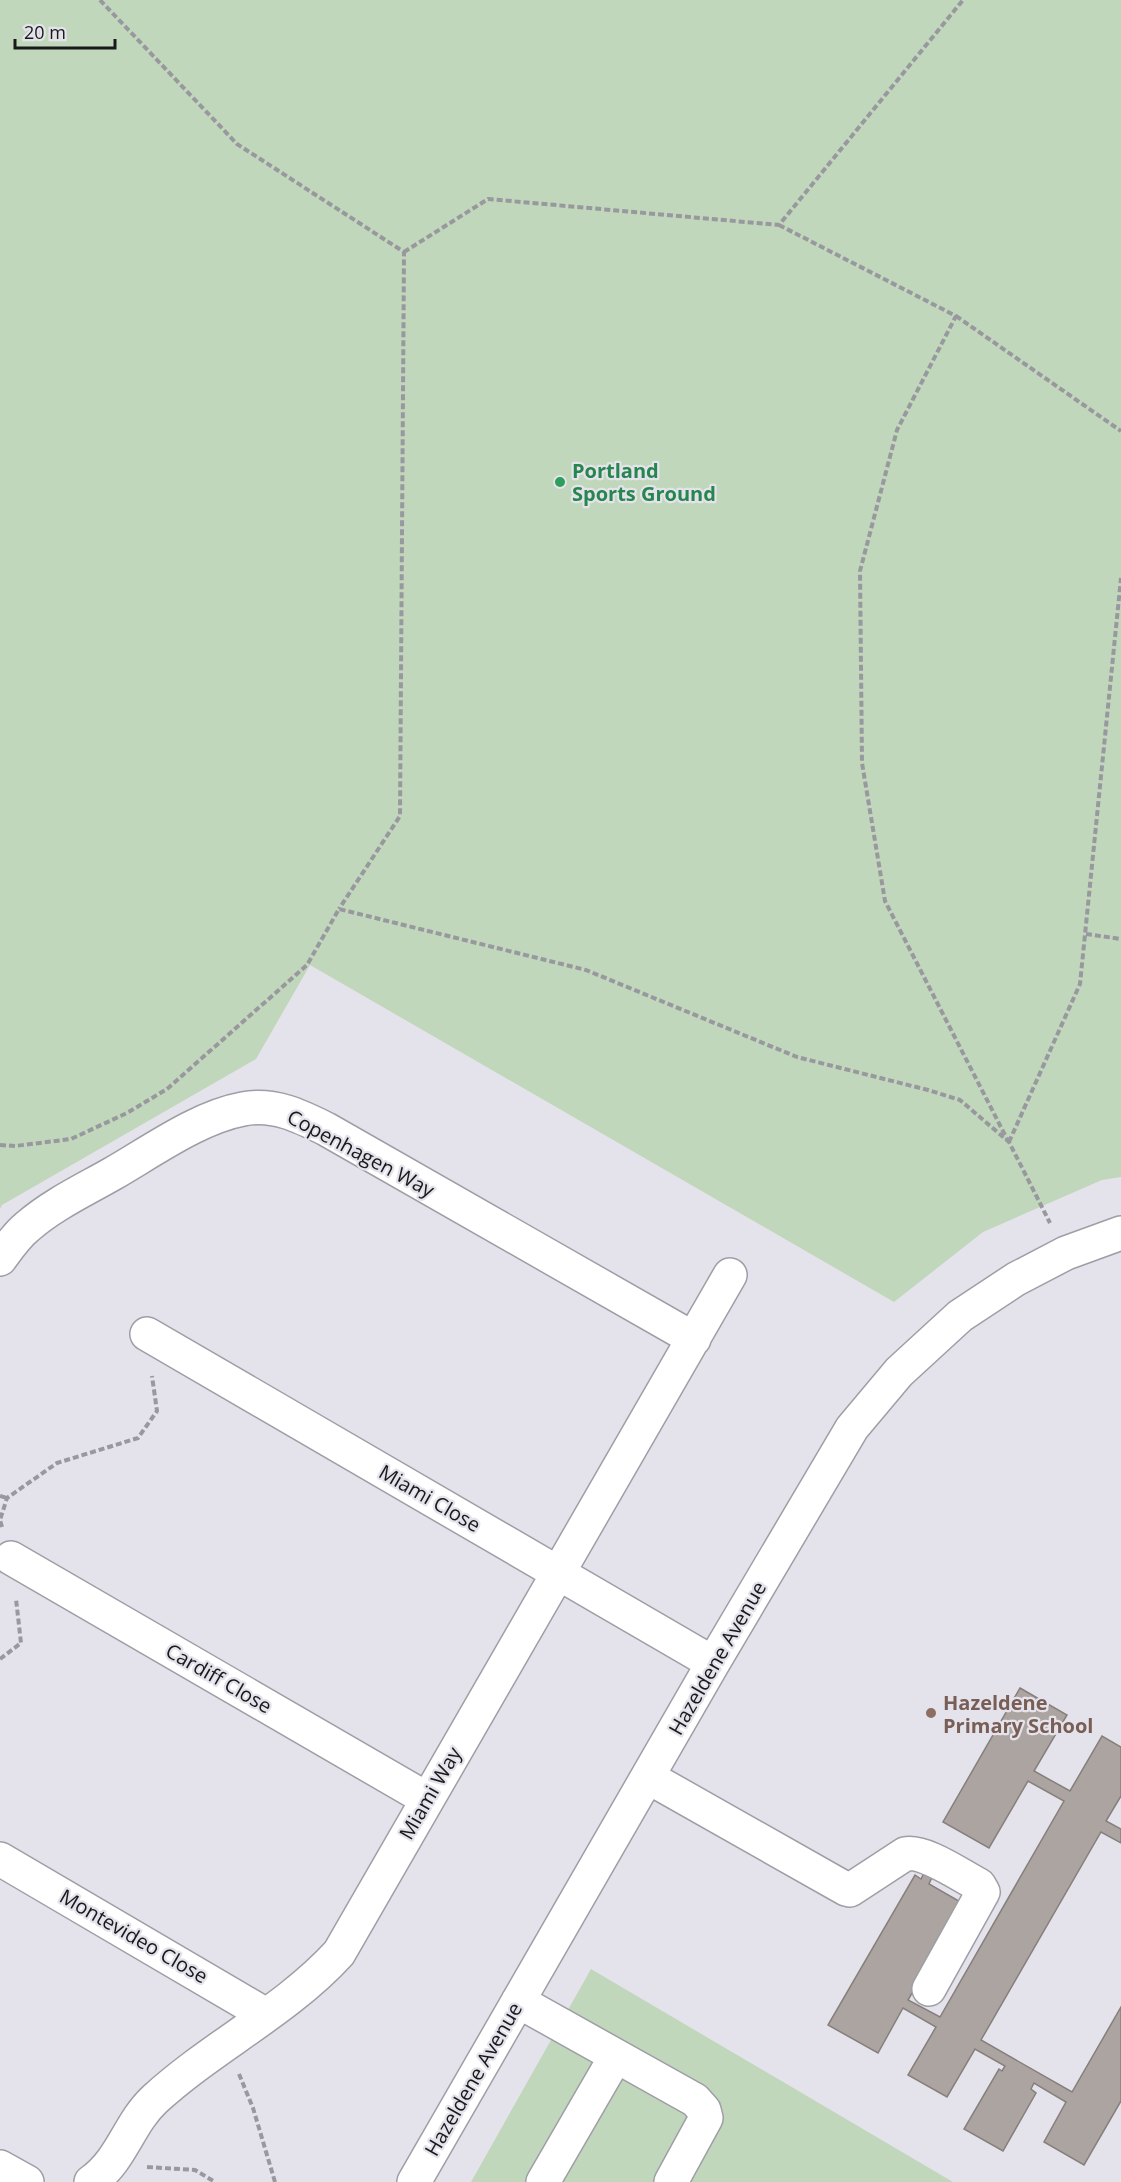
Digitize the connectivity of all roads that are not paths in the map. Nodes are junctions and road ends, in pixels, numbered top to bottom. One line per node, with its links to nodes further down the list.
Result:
1 (1121, 1233): 8 (street, Hazeldene Avenue)
2 (0, 1258): 5 (street, Copenhagen Way)
3 (730, 1275): 5 (street, Miami Way)
4 (147, 1334): 7 (street, Miami Close)
5 (694, 1339): 7 (street, Miami Way)
6 (11, 1558): 10 (street, Cardiff Close)
7 (558, 1571): 8 (street, Miami Close); 10 (street, Miami Way)
8 (713, 1663): 9 (street, Hazeldene Avenue)
9 (648, 1777): 12 (street); 13 (street, Hazeldene Avenue)
10 (427, 1798): 14 (street, Miami Way)
11 (0, 1859): 14 (street, Montevideo Close)
12 (928, 1989)
13 (518, 2001): 15 (street); 19 (street, Hazeldene Avenue)
14 (266, 2015): 18 (street, Miami Way)
15 (616, 2056): 20 (street); 21 (street)
16 (0, 2167): 17 (street)
17 (27, 2182)
18 (91, 2182)
19 (414, 2182)
20 (543, 2182)
21 (671, 2182)

